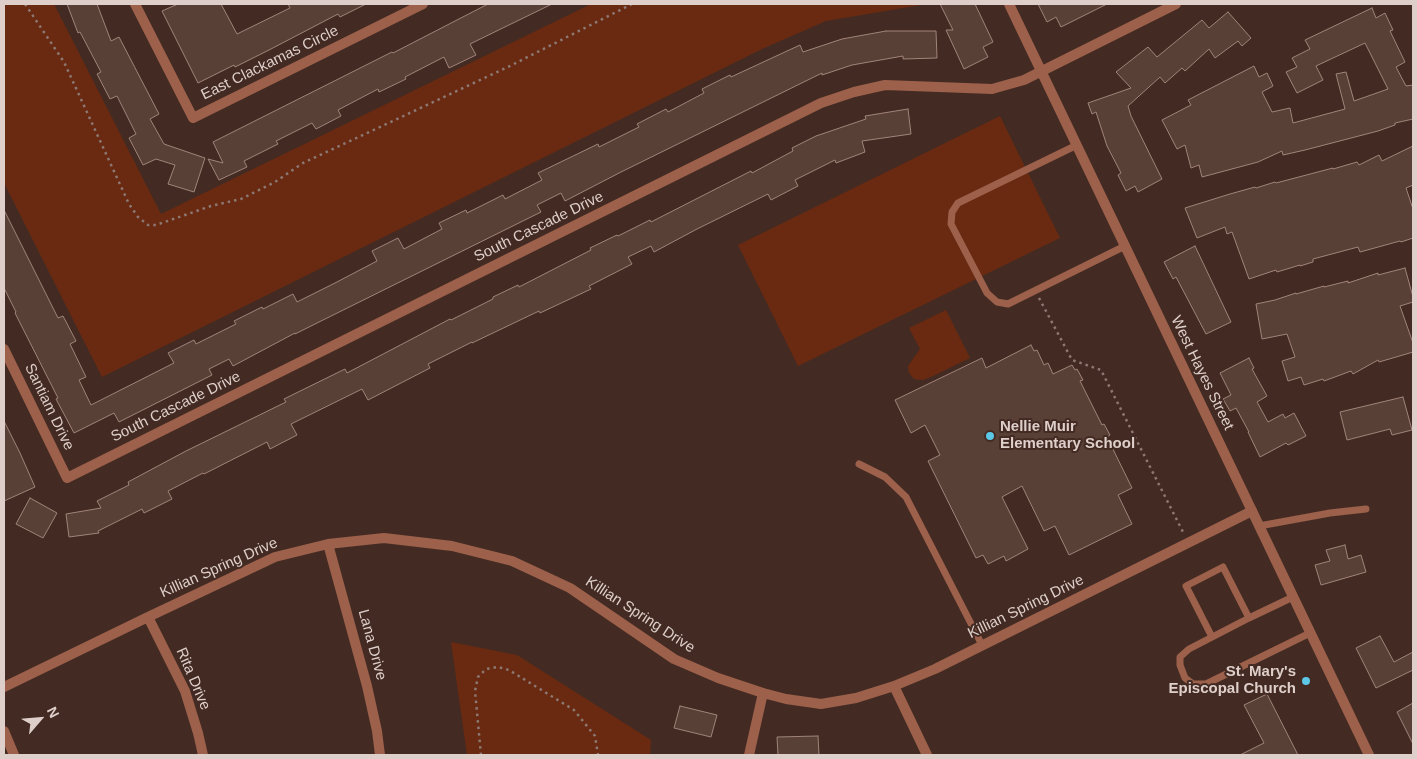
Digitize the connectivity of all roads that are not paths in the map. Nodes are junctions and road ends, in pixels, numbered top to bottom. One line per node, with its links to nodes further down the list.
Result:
1 (135, 4): 2 (street, East Clackamas Circle)
2 (423, 4)
3 (1009, 4): 5 (street, West Hayes Street)
4 (1176, 4): 5 (street, South Cascade Drive)
5 (1042, 71): 6 (street, West Hayes Street); 10 (street, South Cascade Drive)
6 (1077, 145): 7 (street, West Hayes Street); 7 (lane)
7 (1125, 246): 12 (street, West Hayes Street)
8 (4, 349): 10 (street, Santiam Drive)
9 (859, 464): 20 (lane)
10 (67, 478)
11 (1366, 509): 13 (lane)
12 (1252, 511): 13 (street, West Hayes Street); 20 (street, Killian Spring Drive)
13 (1259, 526): 15 (street, West Hayes Street)
14 (328, 544): 16 (street, Killian Spring Drive); 23 (street, Killian Spring Drive); 27 (street, Lana Drive)
15 (1293, 597): 17 (lane); 18 (street, West Hayes Street)
16 (148, 617): 22 (street, Killian Spring Drive); 26 (street, Rita Drive)
17 (1249, 618): 19 (lane); 19 (lane)
18 (1310, 633): 19 (lane); 30 (street, West Hayes Street)
19 (1212, 637)
20 (982, 645): 21 (street, Killian Spring Drive)
21 (894, 686): 23 (street, Killian Spring Drive); 29 (street)
22 (4, 688)
23 (763, 693): 28 (street)
24 (4, 731): 25 (street)
25 (14, 755)
26 (203, 755)
27 (380, 755)
28 (749, 755)
29 (927, 755)
30 (1369, 755)

